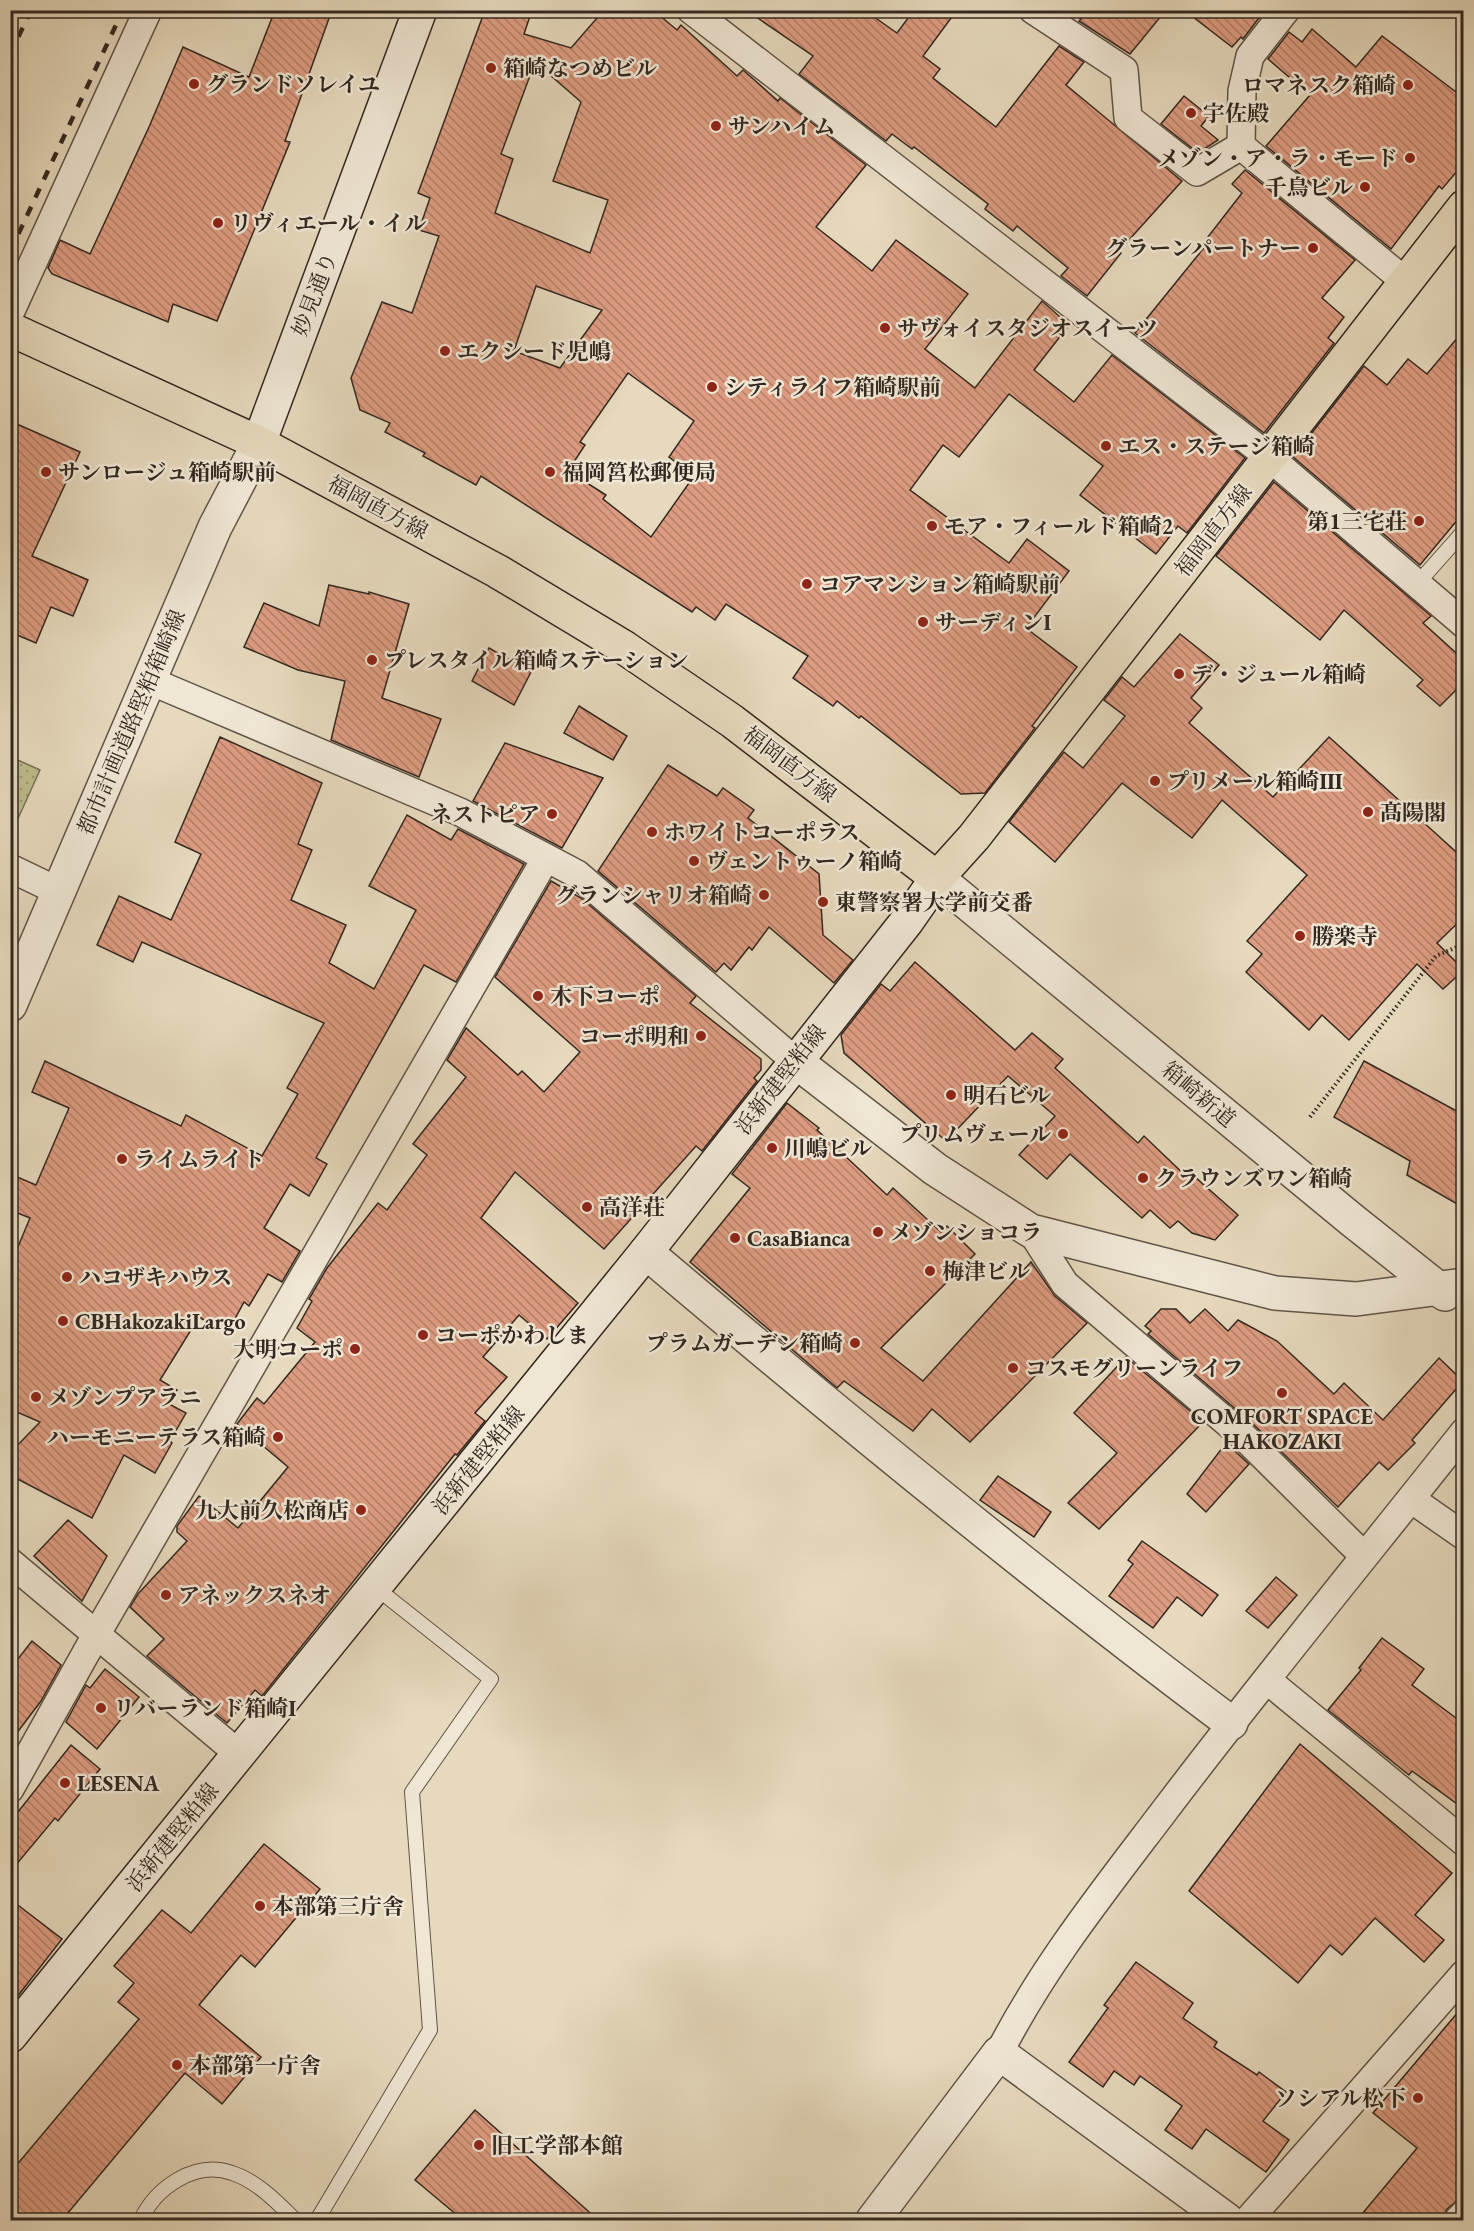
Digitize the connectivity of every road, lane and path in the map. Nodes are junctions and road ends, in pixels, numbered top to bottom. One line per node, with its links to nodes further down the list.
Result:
1 (148, 10): 9 (street)
2 (420, 10): 11 (street, 妙見通り)
3 (691, 10): 12 (street)
4 (1033, 10): 6 (street)
5 (1286, 10): 6 (street)
6 (1241, 146): 8 (street)
7 (1464, 207): 8 (main road, 福岡直方線)
8 (1406, 282): 12 (main road, 福岡直方線)
9 (10, 313)
10 (10, 329): 11 (main road, 福岡直方線)
11 (259, 442): 16 (street, 都市計画道路堅粕箱崎線); 19 (main road, 福岡直方線)
12 (1269, 457): 14 (street); 19 (main road, 福岡直方線)
13 (1464, 531): 14 (lane)
14 (1417, 584): 15 (street)
15 (1464, 624)
16 (148, 680): 17 (street); 20 (street, 都市計画道路堅粕箱崎線)
17 (546, 858): 23 (street); 35 (street)
18 (10, 868): 20 (street)
19 (938, 878): 23 (street, 浜新建堅粕線); 27 (street, 箱崎新道)
20 (60, 892): 22 (street, 都市計画道路堅粕箱崎線)
21 (1464, 944): 24 (path)
22 (10, 1005)
23 (794, 1060): 25 (street); 26 (street, 浜新建堅粕線)
24 (1310, 1117)
25 (1032, 1231): 27 (street); 32 (street)
26 (646, 1252): 34 (street, 浜新建堅粕線); 37 (street)
27 (1450, 1286): 28 (street, 箱崎新道)
28 (1464, 1307)
29 (1464, 1432): 30 (street)
30 (1411, 1499): 31 (street); 32 (street)
31 (1464, 1536)
32 (1364, 1556): 36 (street)
33 (10, 1562): 35 (street)
34 (375, 1587): 38 (street, 浜新建堅粕線); 47 (lane)
35 (96, 1635): 38 (street); 39 (street)
36 (1267, 1680): 37 (street); 40 (street)
37 (1232, 1723): 43 (street)
38 (239, 1755): 42 (street, 浜新建堅粕線)
39 (10, 1789)
40 (1464, 1842)
41 (1464, 1974): 50 (street)
42 (10, 2036)
43 (999, 2053): 48 (street); 49 (street)
44 (1464, 2214): 51 (street)
45 (141, 2220): 46 (lane)
46 (296, 2220)
47 (317, 2220)
48 (873, 2220)
49 (1227, 2220)
50 (1248, 2220)
51 (1458, 2220)

